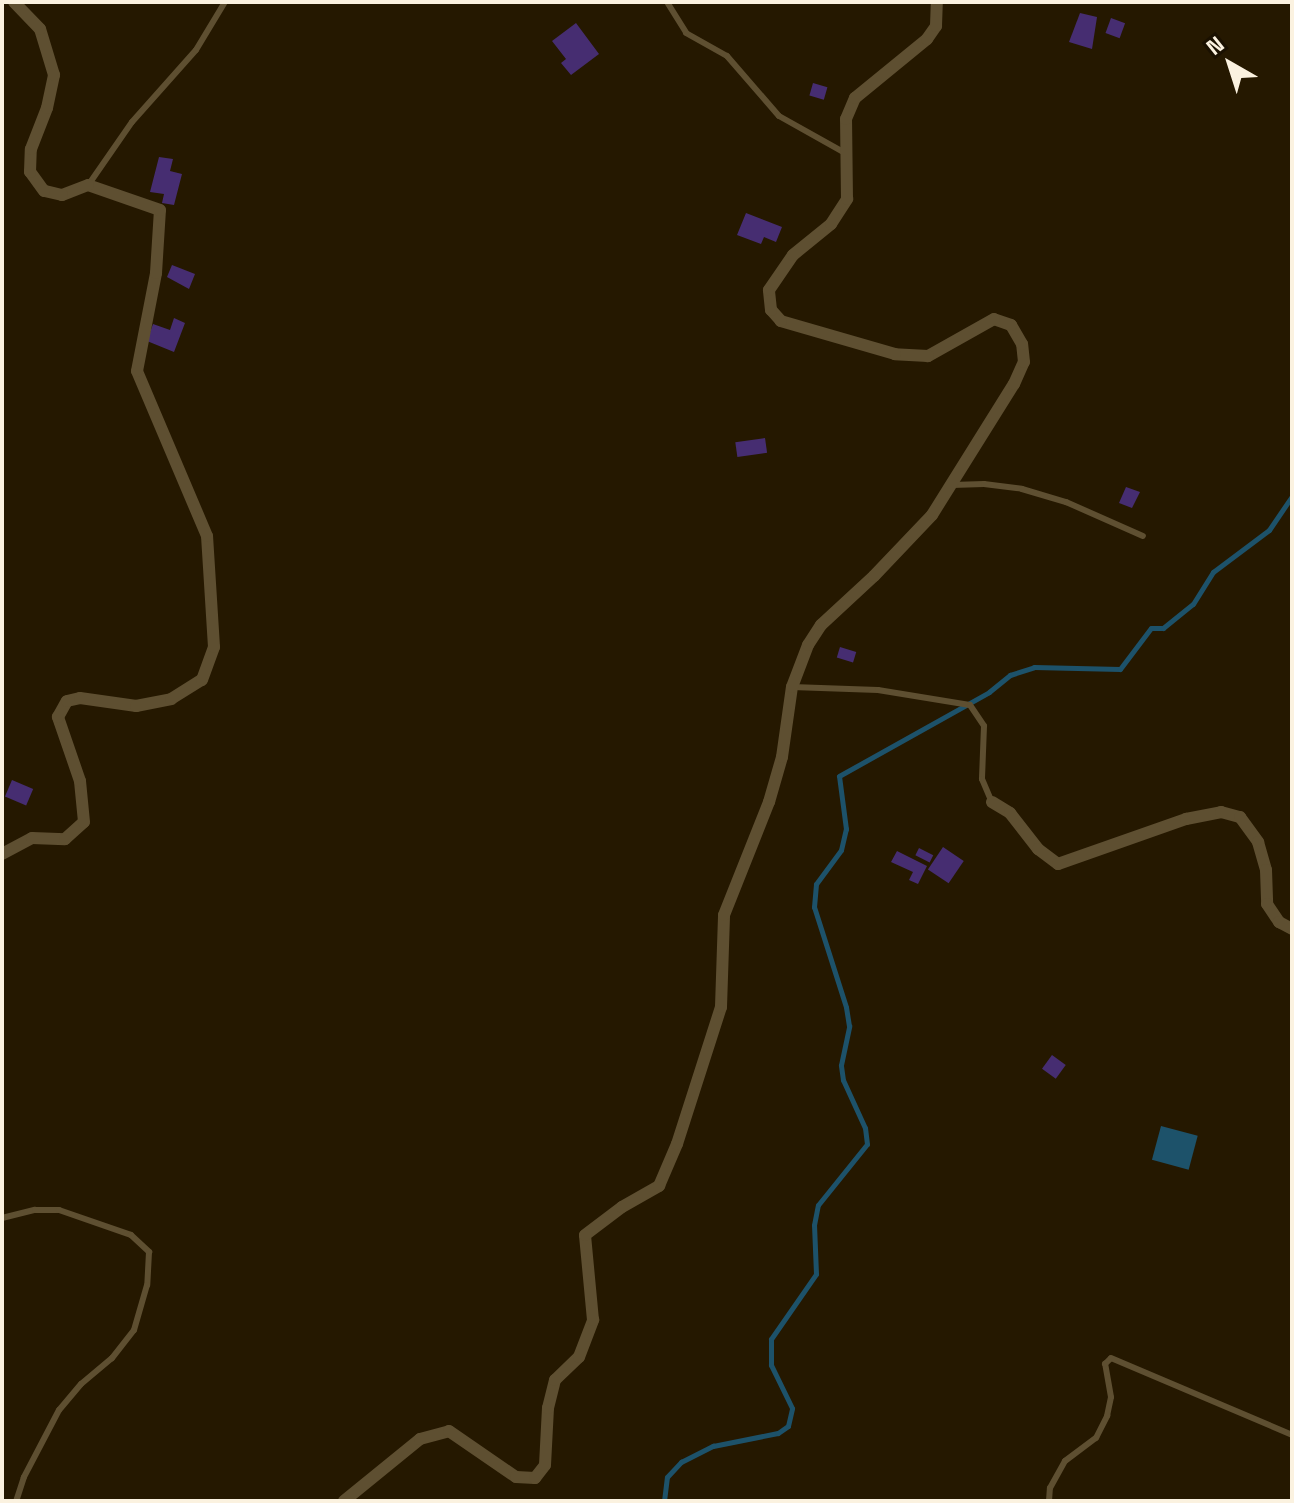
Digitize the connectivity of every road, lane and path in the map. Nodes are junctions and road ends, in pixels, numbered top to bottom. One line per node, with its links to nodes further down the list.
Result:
1 (14, 2): 6 (street)
2 (225, 2): 6 (lane)
3 (667, 2): 5 (lane)
4 (937, 2): 5 (street)
5 (847, 154): 7 (street)
6 (88, 185): 11 (street)
7 (950, 486): 8 (lane); 9 (street)
8 (1143, 536)
9 (792, 687): 10 (lane); 16 (street)
10 (992, 802): 12 (street)
11 (2, 854)
12 (1292, 929)
13 (2, 1218): 15 (lane)
14 (1292, 1435): 17 (lane)
15 (16, 1501)
16 (344, 1501)
17 (1049, 1501)

